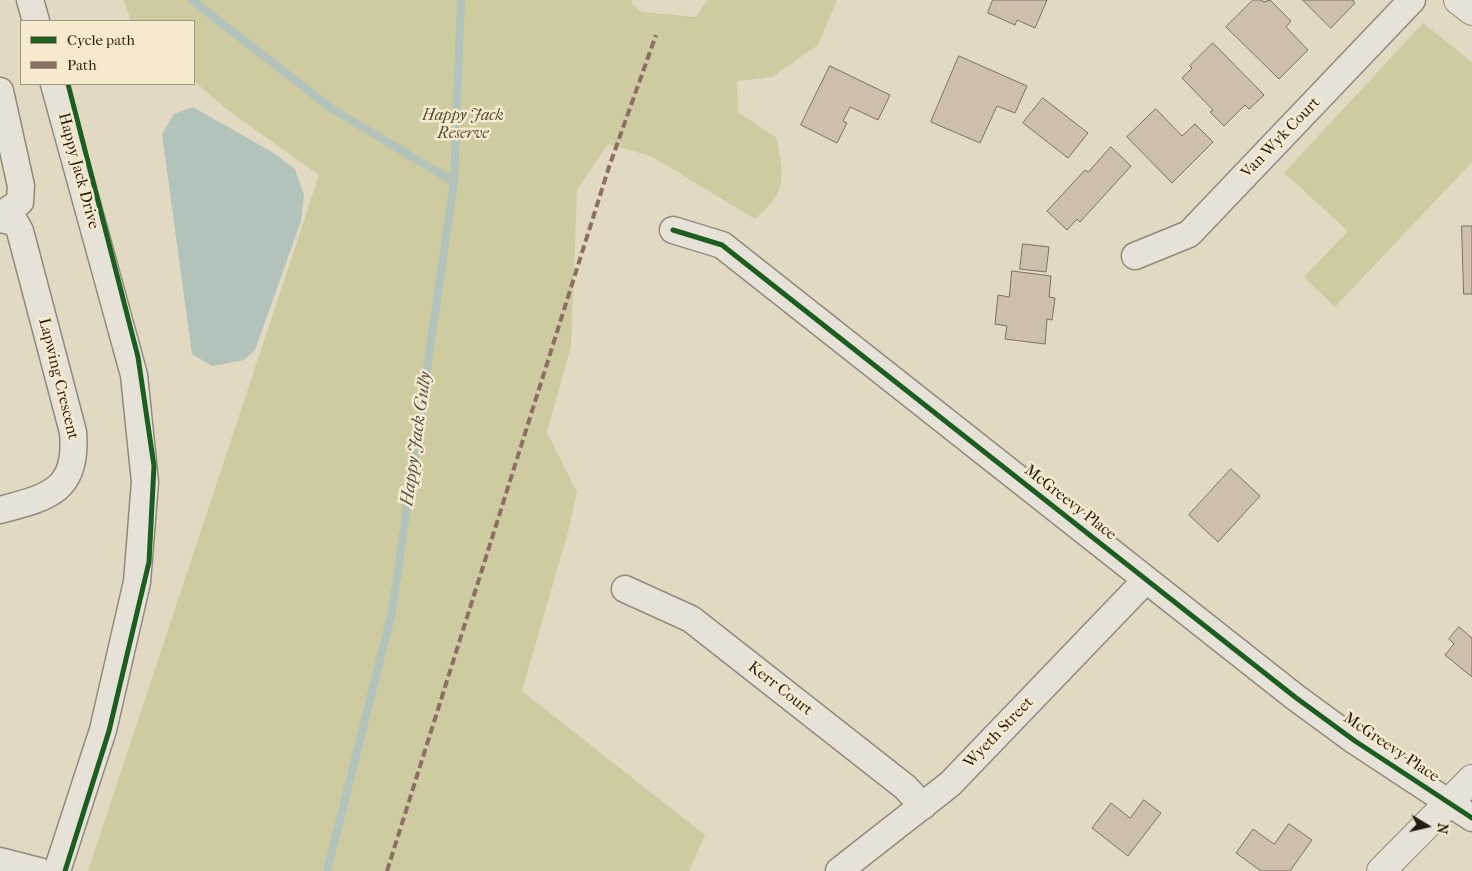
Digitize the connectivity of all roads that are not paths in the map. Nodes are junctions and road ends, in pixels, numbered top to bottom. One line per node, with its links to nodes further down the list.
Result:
1 (30, 0): 5 (street)
2 (1412, 0): 10 (street, Van Wyk Court)
3 (1458, 0): 4 (street)
4 (1472, 11)
5 (36, 20)
6 (54, 85): 20 (street, Happy Jack Drive)
7 (0, 91): 8 (street)
8 (3, 219): 11 (street, Lapwing Crescent)
9 (673, 230): 12 (street, McGreevy Place)
10 (1135, 256)
11 (0, 510)
12 (1145, 581): 15 (street, McGreevy Place); 16 (street, Wyeth Street)
13 (625, 588): 16 (street, Kerr Court)
14 (1472, 779): 15 (street)
15 (1449, 802): 17 (street, McGreevy Place); 22 (street)
16 (923, 806): 21 (street, Wyeth Street)
17 (1472, 818)
18 (0, 861): 19 (street)
19 (39, 871)
20 (56, 871)
21 (839, 871)
22 (1381, 871)

